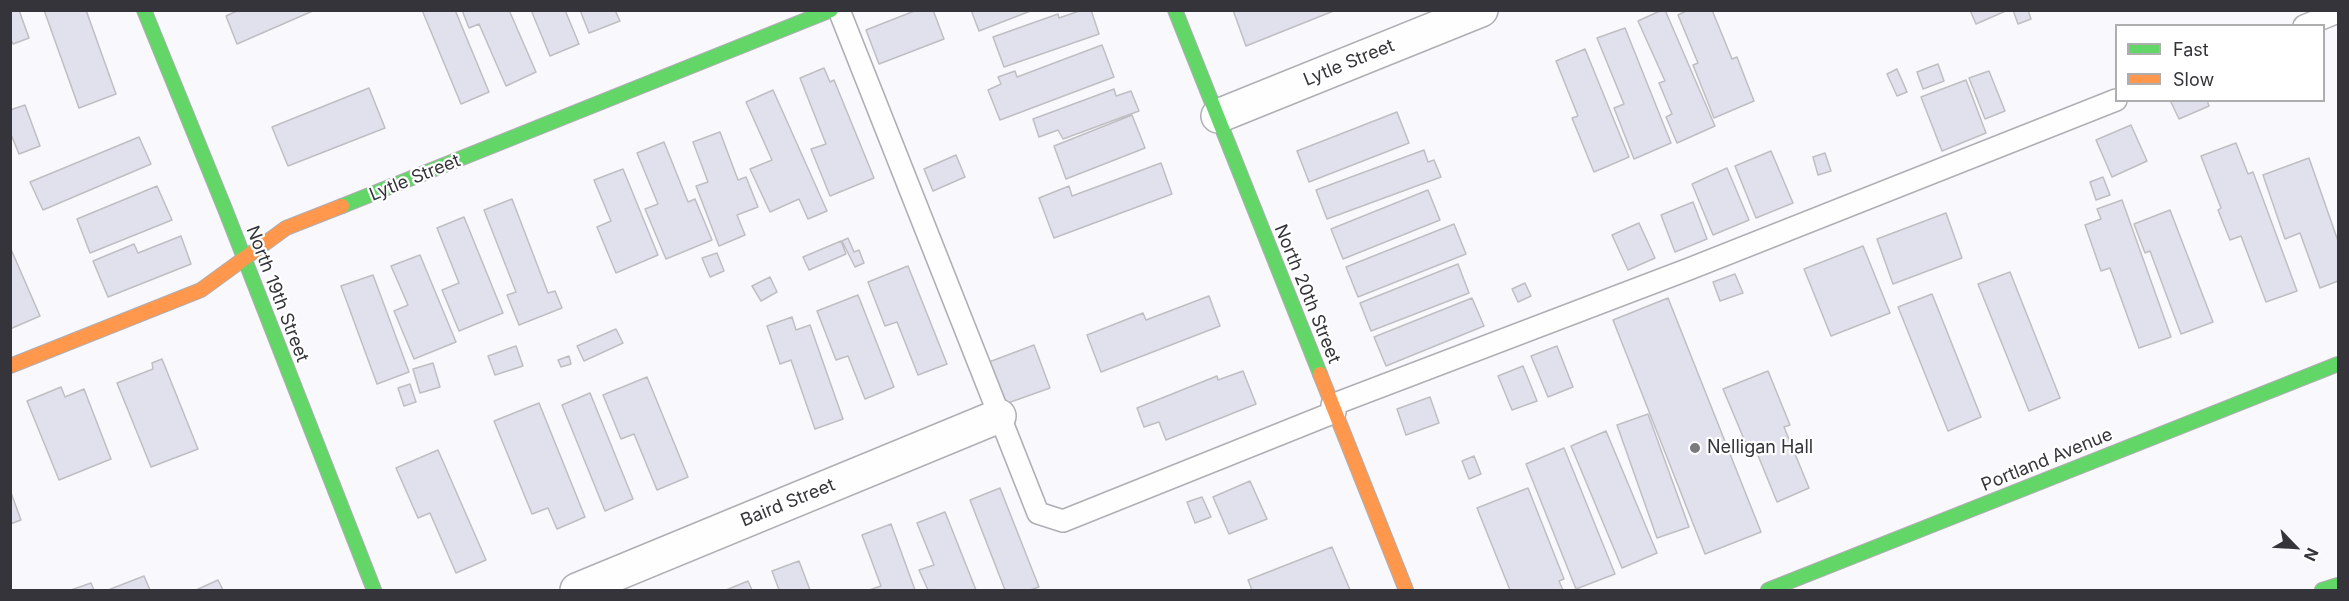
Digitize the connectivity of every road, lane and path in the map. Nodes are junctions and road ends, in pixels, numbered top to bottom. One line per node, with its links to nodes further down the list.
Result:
1 (144, 10): 10 (main road, North 19th Street)
2 (831, 10): 10 (main road, Lytle Street)
3 (839, 10): 14 (lane)
4 (1175, 10): 9 (main road, North 20th Street)
5 (1481, 10): 9 (street, Lytle Street)
6 (2338, 12): 7 (lane)
7 (2309, 24)
8 (2115, 99): 13 (lane)
9 (1218, 116): 13 (main road, North 20th Street)
10 (243, 259): 12 (main road, Lytle Street); 16 (main road, North 19th Street)
11 (2338, 364): 19 (main road, Portland Avenue)
12 (10, 366)
13 (1334, 409): 14 (lane); 18 (main road, North 20th Street)
14 (999, 416): 17 (street, Baird Street)
15 (2338, 585): 20 (main road)
16 (375, 591)
17 (577, 591)
18 (1406, 591)
19 (1768, 591)
20 (2322, 591)

